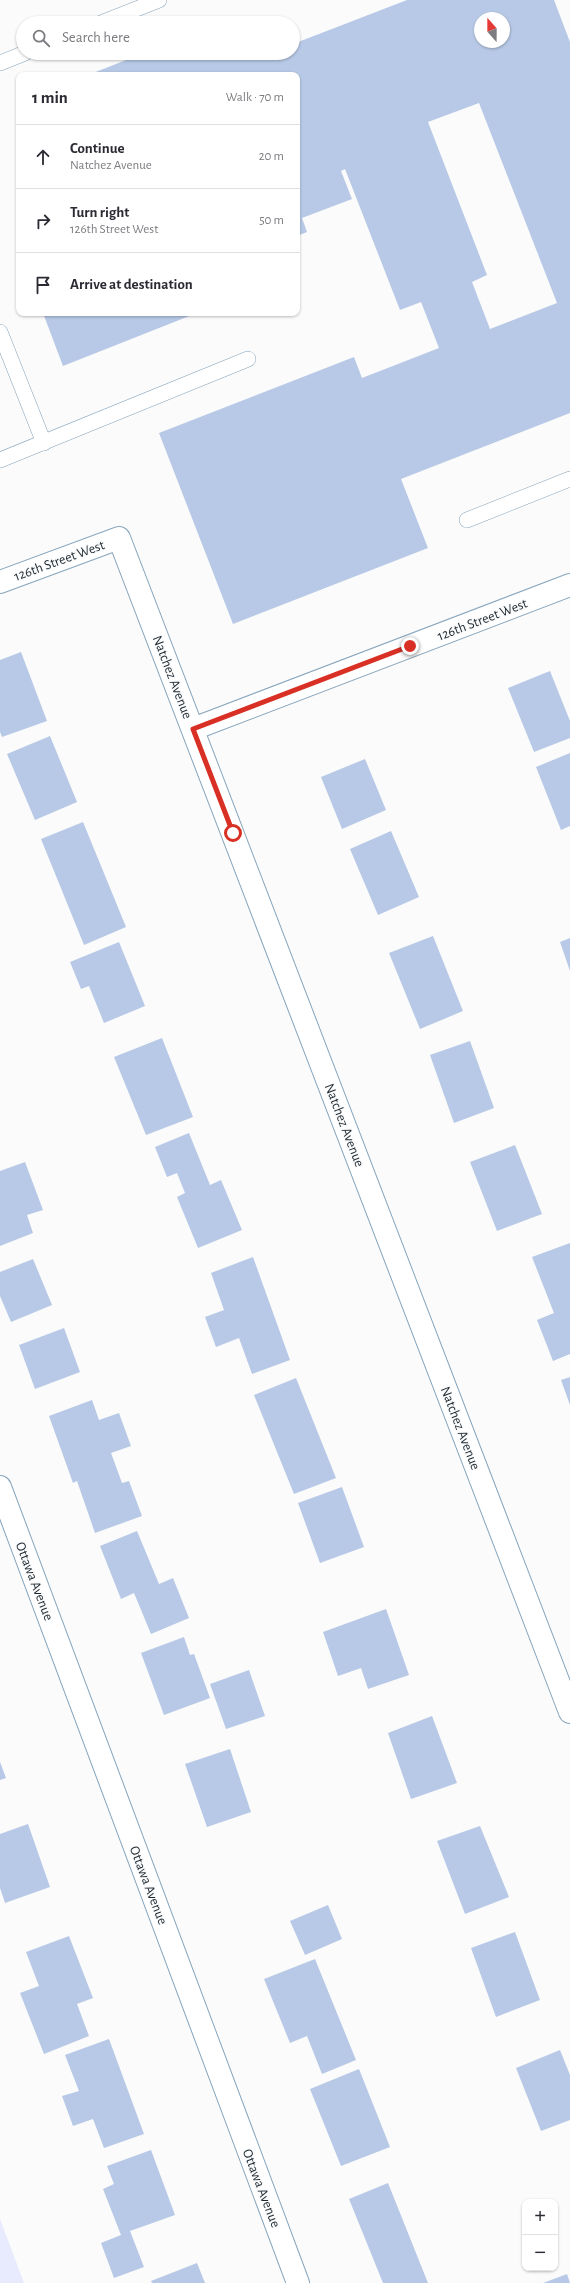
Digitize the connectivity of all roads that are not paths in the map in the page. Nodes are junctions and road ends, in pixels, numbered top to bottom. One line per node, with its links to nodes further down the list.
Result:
1 (159, 0): 2 (lane)
2 (119, 16)
3 (16, 57): 4 (lane)
4 (0, 63)
5 (0, 332): 6 (lane)
6 (5, 357): 8 (lane)
7 (248, 359): 8 (lane)
8 (44, 444): 9 (lane)
9 (0, 460)
10 (570, 479): 11 (lane)
11 (467, 520)
12 (119, 538): 13 (street, 126th Street West); 15 (street, Natchez Avenue)
13 (0, 582)
14 (570, 585): 15 (street, 126th Street West)
15 (193, 729): 17 (street, Natchez Avenue)
16 (0, 1487): 18 (street, Ottawa Avenue)
17 (570, 1712)
18 (298, 2283)

